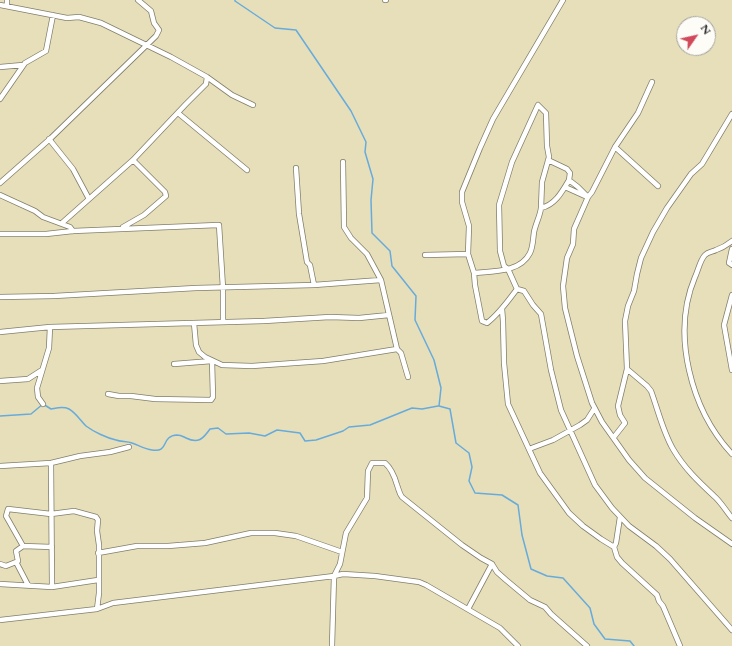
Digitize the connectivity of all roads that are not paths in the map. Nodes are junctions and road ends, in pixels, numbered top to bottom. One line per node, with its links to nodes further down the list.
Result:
1 (7, 0): 5 (street)
2 (138, 0): 7 (street)
3 (563, 0): 37 (street)
4 (0, 5): 5 (street)
5 (7, 6): 6 (street)
6 (53, 15): 7 (street); 8 (street)
7 (148, 44): 10 (street); 16 (street)
8 (23, 65): 9 (street); 12 (street)
9 (0, 66)
10 (207, 77): 13 (street); 14 (street)
11 (652, 82): 17 (street)
12 (0, 99)
13 (253, 105)
14 (178, 113): 18 (street); 22 (street)
15 (732, 114): 57 (street)
16 (49, 138): 24 (street); 29 (street)
17 (615, 147): 25 (street); 28 (street)
18 (134, 160): 29 (street); 32 (street)
19 (548, 160): 23 (street); 30 (street); 40 (street)
20 (343, 162): 42 (street)
21 (296, 168): 43 (street)
22 (247, 170)
23 (569, 180): 26 (street); 28 (street)
24 (0, 183)
25 (658, 186)
26 (565, 187): 28 (street); 30 (street)
27 (0, 196): 31 (street)
28 (588, 197): 64 (street)
29 (89, 199): 31 (street)
30 (541, 208): 40 (street)
31 (62, 223): 33 (street)
32 (121, 229): 33 (street); 44 (street)
33 (73, 231): 34 (street)
34 (0, 234)
35 (732, 241): 69 (street)
36 (732, 250): 39 (street)
37 (468, 254): 38 (street); 41 (street)
38 (425, 255)
39 (732, 265)
40 (508, 269): 41 (street); 45 (street)
41 (474, 272): 48 (street)
42 (381, 280): 43 (street); 49 (street)
43 (314, 285): 44 (street)
44 (223, 288): 47 (street); 50 (street)
45 (516, 289): 48 (street); 65 (street)
46 (732, 295): 59 (street)
47 (0, 297)
48 (502, 309): 68 (street)
49 (389, 315): 50 (street); 54 (street)
50 (223, 322): 51 (street)
51 (194, 323): 52 (street); 55 (street)
52 (50, 328): 53 (street); 58 (street)
53 (0, 332)
54 (396, 349): 55 (street); 60 (street)
55 (212, 361): 56 (street); 62 (street)
56 (174, 364)
57 (627, 368): 66 (street); 74 (street)
58 (42, 370): 61 (street); 63 (street)
59 (732, 370)
60 (408, 377)
61 (0, 381)
62 (108, 394)
63 (42, 404)
64 (594, 409): 65 (street); 66 (street)
65 (570, 431): 68 (street); 73 (street)
66 (614, 437): 75 (street)
67 (129, 447): 70 (street)
68 (528, 448): 78 (street)
69 (732, 454)
70 (51, 463): 71 (street); 72 (street)
71 (0, 466)
72 (51, 514): 76 (street); 77 (street); 80 (street)
73 (620, 517): 78 (street); 92 (street)
74 (732, 518)
75 (732, 544)
76 (24, 546): 77 (street); 81 (street)
77 (52, 547): 88 (street)
78 (614, 547): 96 (street)
79 (342, 552): 80 (street); 83 (street); 84 (street)
80 (98, 553): 85 (street)
81 (16, 562): 82 (street); 87 (street)
82 (0, 564)
83 (492, 564): 90 (street); 95 (street)
84 (334, 576): 89 (street); 90 (street); 93 (street)
85 (98, 580): 88 (street); 89 (street)
86 (0, 584): 87 (street)
87 (28, 585): 88 (street)
88 (52, 587)
89 (97, 609): 91 (street)
90 (468, 609): 94 (street)
91 (0, 620)
92 (732, 630)
93 (332, 646)
94 (518, 646)
95 (587, 646)
96 (680, 646)

